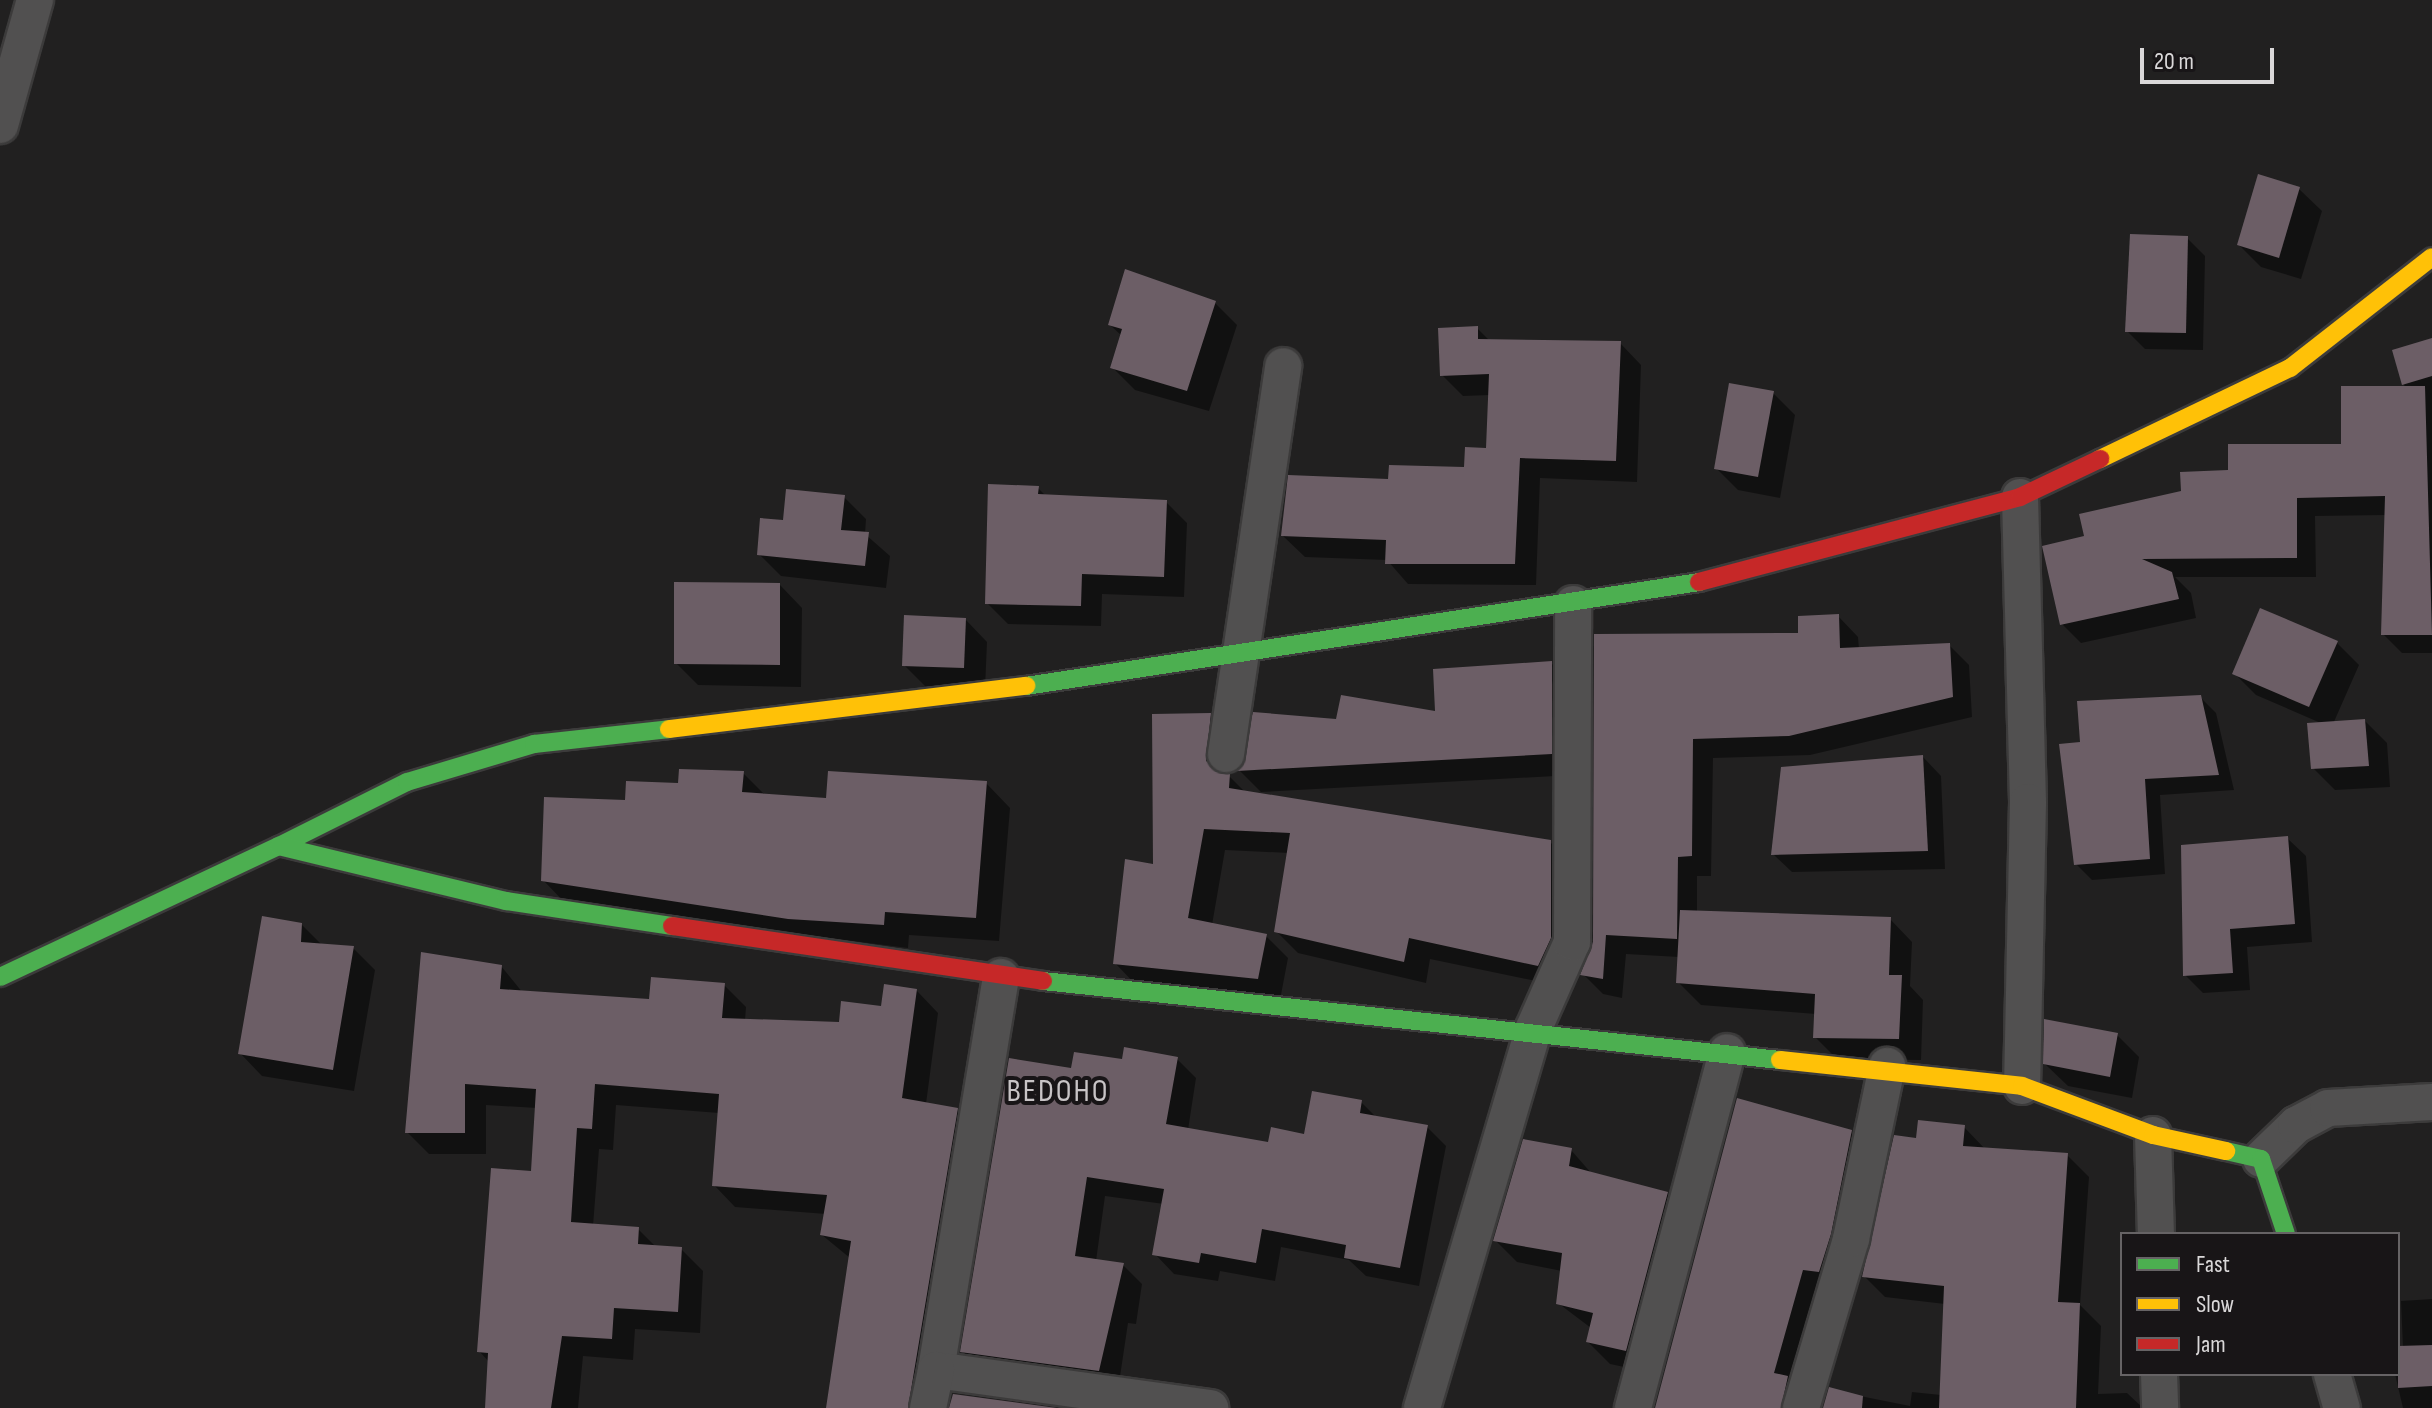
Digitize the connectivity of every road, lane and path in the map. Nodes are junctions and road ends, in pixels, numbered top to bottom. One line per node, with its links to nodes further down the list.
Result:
1 (35, 0): 2 (street)
2 (0, 125)
3 (2432, 257): 5 (street)
4 (1283, 366): 7 (street)
5 (2020, 497): 6 (street); 15 (street)
6 (1573, 604): 7 (street); 12 (street)
7 (1237, 656): 8 (street); 9 (street)
8 (1226, 754)
9 (279, 846): 10 (street); 11 (street)
10 (0, 977)
11 (1001, 977): 12 (street); 21 (street)
12 (1533, 1030): 13 (street); 26 (street)
13 (1727, 1052): 14 (street); 27 (street)
14 (1887, 1066): 15 (street); 28 (street)
15 (2022, 1086): 17 (street)
16 (2432, 1102): 18 (street)
17 (2153, 1135): 18 (street); 19 (street)
18 (2261, 1159): 20 (street)
19 (2156, 1232)
20 (2285, 1232)
21 (936, 1370): 24 (street); 25 (street)
22 (2159, 1376): 29 (street)
23 (2333, 1376): 30 (street)
24 (928, 1408)
25 (1210, 1408)
26 (1422, 1408)
27 (1633, 1408)
28 (1801, 1408)
29 (2160, 1408)
30 (2342, 1408)

